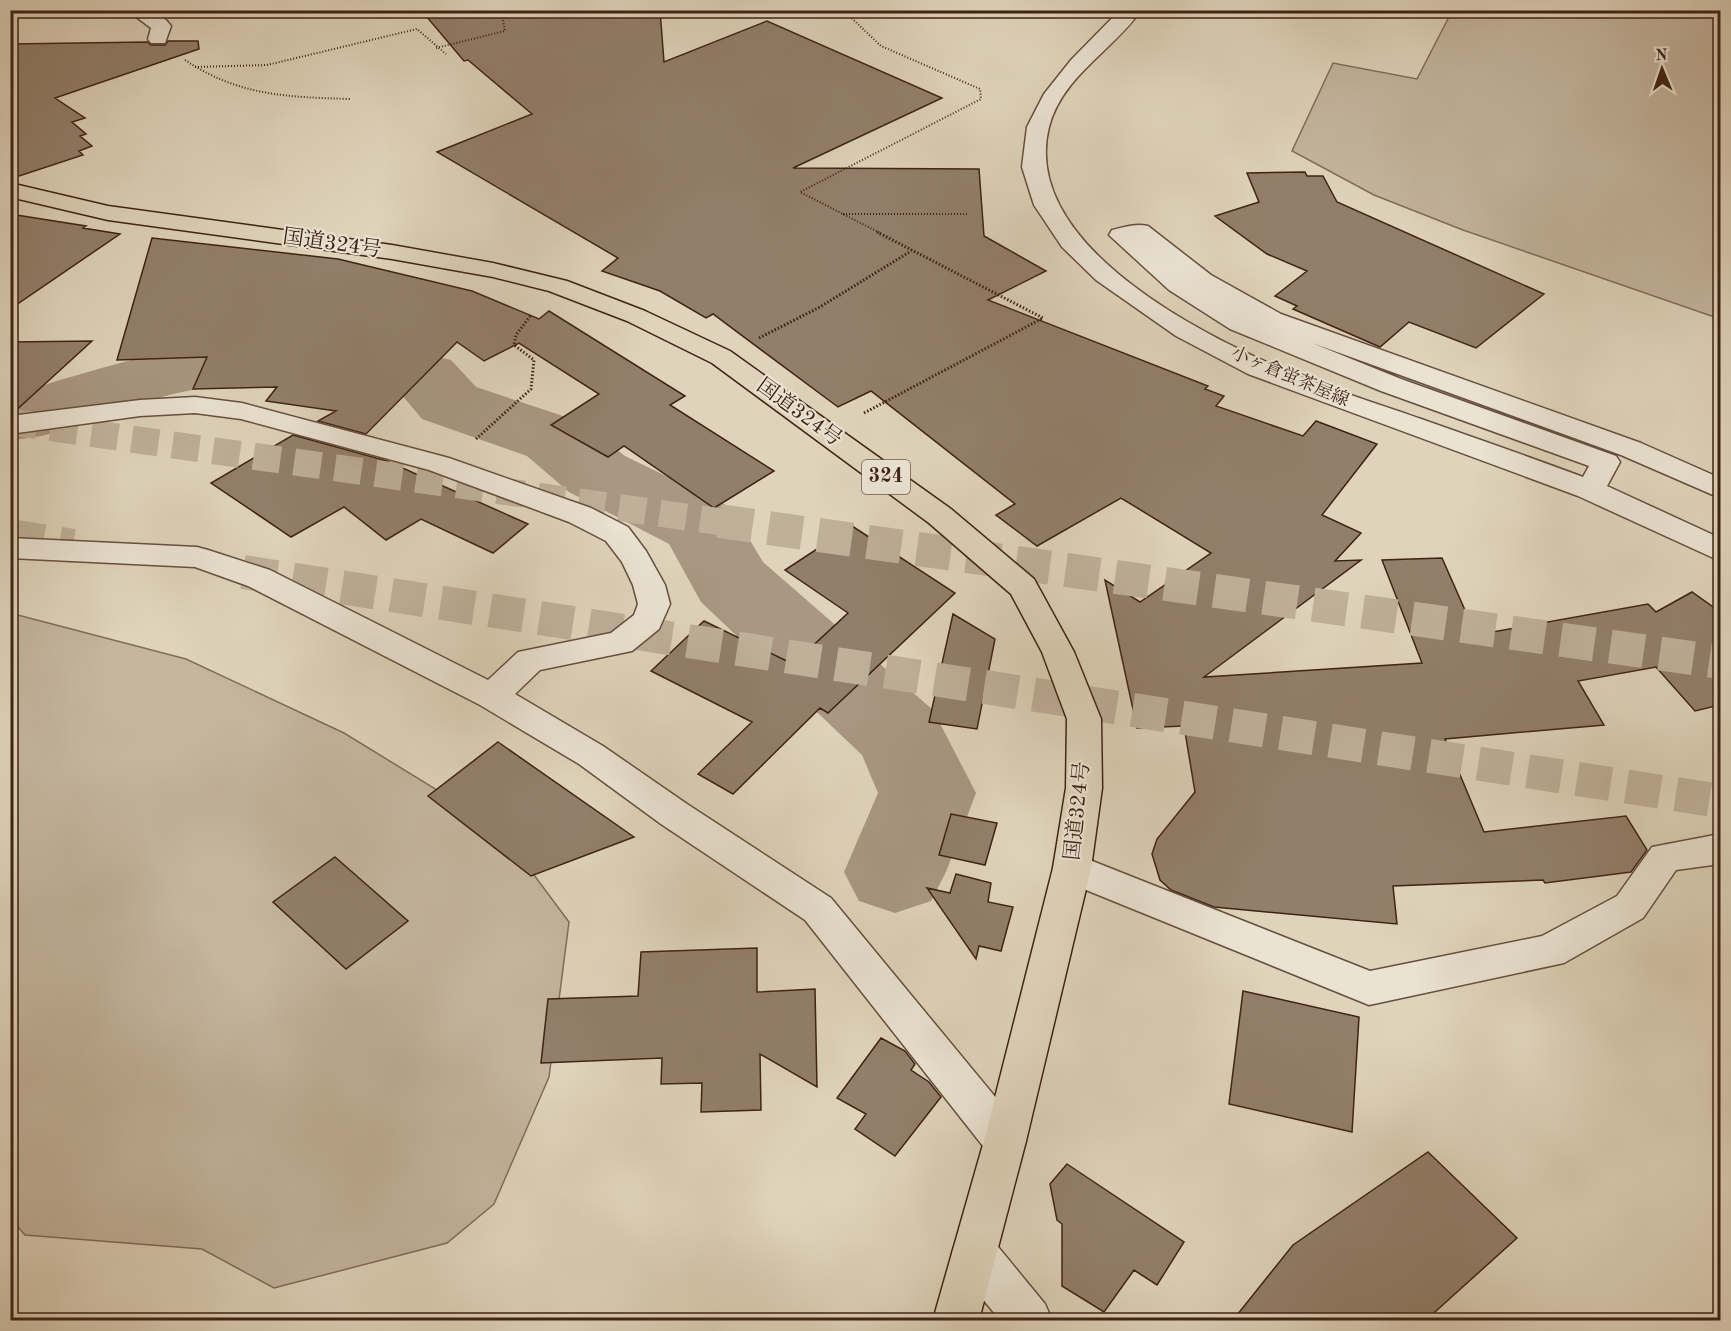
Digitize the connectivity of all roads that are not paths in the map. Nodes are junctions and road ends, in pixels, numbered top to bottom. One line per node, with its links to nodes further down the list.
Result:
1 (136, 10): 3 (street)
2 (1132, 10): 7 (street, 小ヶ倉蛍茶屋線)
3 (158, 39)
4 (10, 190): 12 (highway, 国道324号 / 324)
5 (10, 425): 10 (street)
6 (1720, 489): 7 (street)
7 (1589, 490): 9 (street, 小ヶ倉蛍茶屋線)
8 (10, 548): 10 (street)
9 (1720, 551)
10 (492, 696): 13 (street)
11 (1720, 849): 12 (street)
12 (1072, 868): 13 (highway, 国道324号 / 324)
13 (1005, 1141): 14 (highway, 国道324号 / 324)
14 (974, 1253): 15 (highway, 国道324号 / 324); 16 (street)
15 (956, 1320)
16 (1029, 1320)

